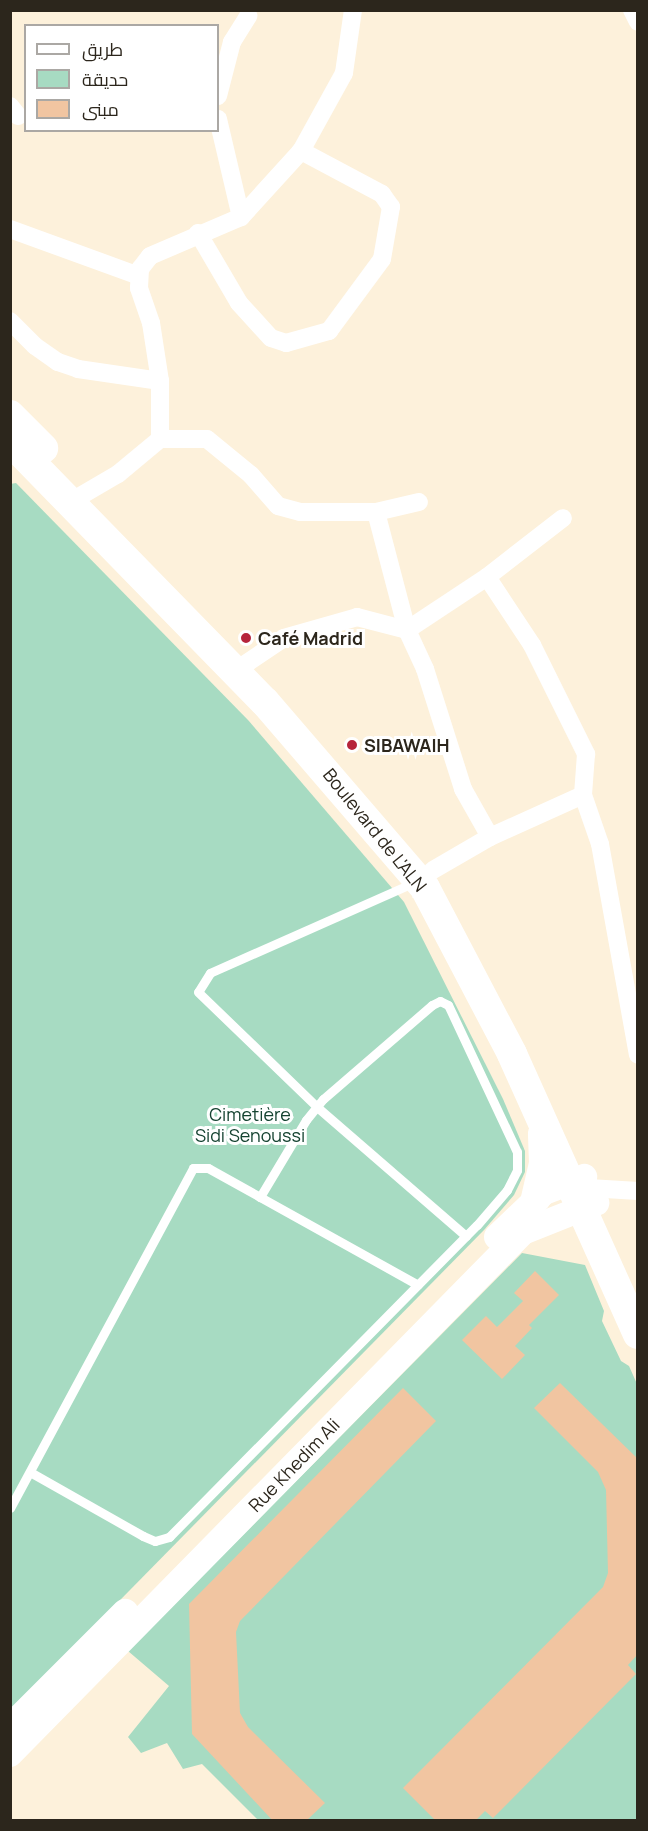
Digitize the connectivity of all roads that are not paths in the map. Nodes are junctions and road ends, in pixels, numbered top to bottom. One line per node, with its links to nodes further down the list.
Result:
1 (353, 10): 5 (street)
2 (248, 16): 3 (street)
3 (219, 92)
4 (219, 123): 6 (street)
5 (301, 151): 6 (street); 8 (street)
6 (241, 217): 8 (street)
7 (10, 229): 9 (street)
8 (198, 233): 9 (street)
9 (139, 276): 11 (street)
10 (10, 321): 11 (street)
11 (160, 381): 13 (street)
12 (10, 415): 15 (main road, Boulevard de L'ALN)
13 (160, 439): 15 (street); 17 (street)
14 (17, 455): 15 (main road, Boulevard de L'ALN)
15 (78, 496): 21 (main road, Boulevard de L'ALN)
16 (419, 502): 17 (street)
17 (376, 512): 20 (street)
18 (563, 518): 19 (street)
19 (487, 577): 20 (street); 22 (street)
20 (407, 630): 21 (street); 23 (street)
21 (241, 665): 24 (main road, Boulevard de L'ALN)
22 (583, 795): 23 (street); 25 (street)
23 (489, 837): 24 (street)
24 (426, 875): 26 (lane); 27 (main road, Boulevard de L'ALN); 29 (main road, Boulevard de L'ALN)
25 (638, 1055)
26 (317, 1107): 30 (lane); 32 (lane); 32 (lane)
27 (542, 1119): 29 (main road, Boulevard de L'ALN); 31 (main road)
28 (638, 1191): 29 (street)
29 (584, 1192): 31 (main road, Rue Khedim Ali); 34 (main road, Boulevard de L'ALN); 39 (main road, Rue Khedim Ali)
30 (260, 1197): 33 (lane); 36 (lane)
31 (536, 1198): 38 (main road, Rue Khedim Ali)
32 (466, 1236): 33 (lane)
33 (418, 1284): 36 (lane)
34 (627, 1285): 35 (main road, Boulevard de L'ALN)
35 (638, 1334)
36 (30, 1472): 37 (lane)
37 (10, 1508)
38 (10, 1727)
39 (10, 1754)

